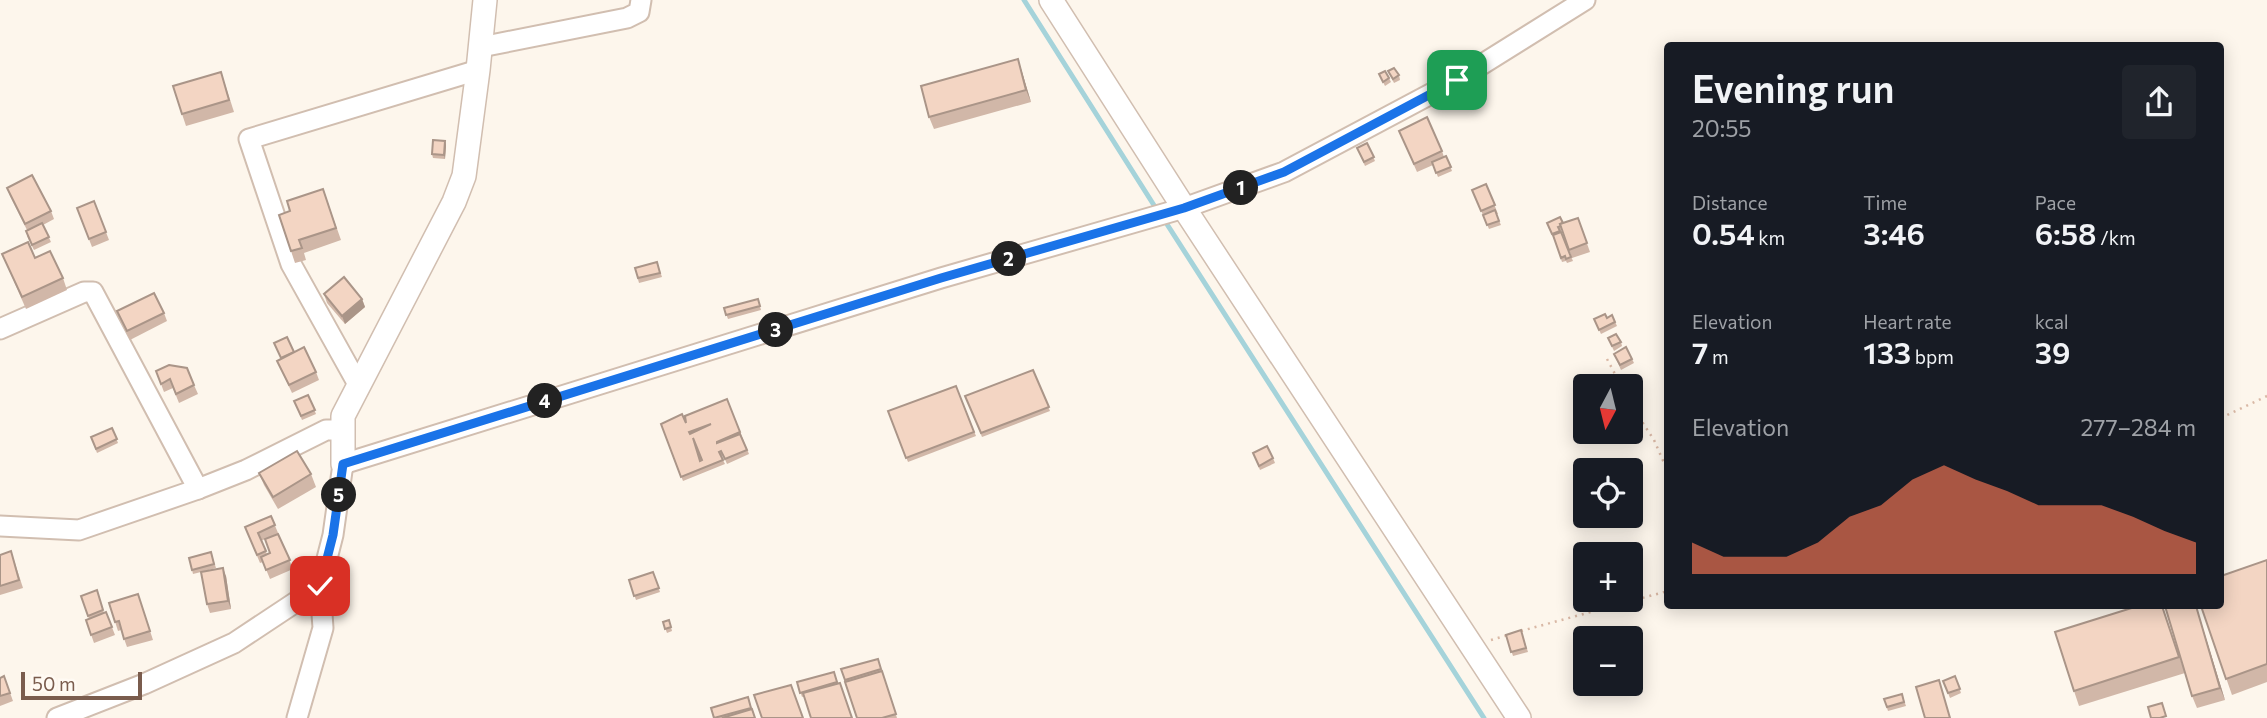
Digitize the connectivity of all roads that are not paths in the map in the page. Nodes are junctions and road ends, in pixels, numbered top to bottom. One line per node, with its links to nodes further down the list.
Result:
1 (485, 0): 5 (street)
2 (641, 0): 5 (street)
3 (1051, 0): 6 (street)
4 (1585, 0): 6 (street)
5 (480, 58): 8 (street); 8 (street)
6 (1184, 208): 10 (street); 16 (street)
7 (0, 329): 11 (street)
8 (359, 386): 9 (street)
9 (343, 430): 10 (street); 11 (street)
10 (343, 464): 13 (street)
11 (198, 489): 12 (street)
12 (0, 526)
13 (320, 586): 14 (street); 15 (street)
14 (57, 718)
15 (297, 718)
16 (1519, 718)

